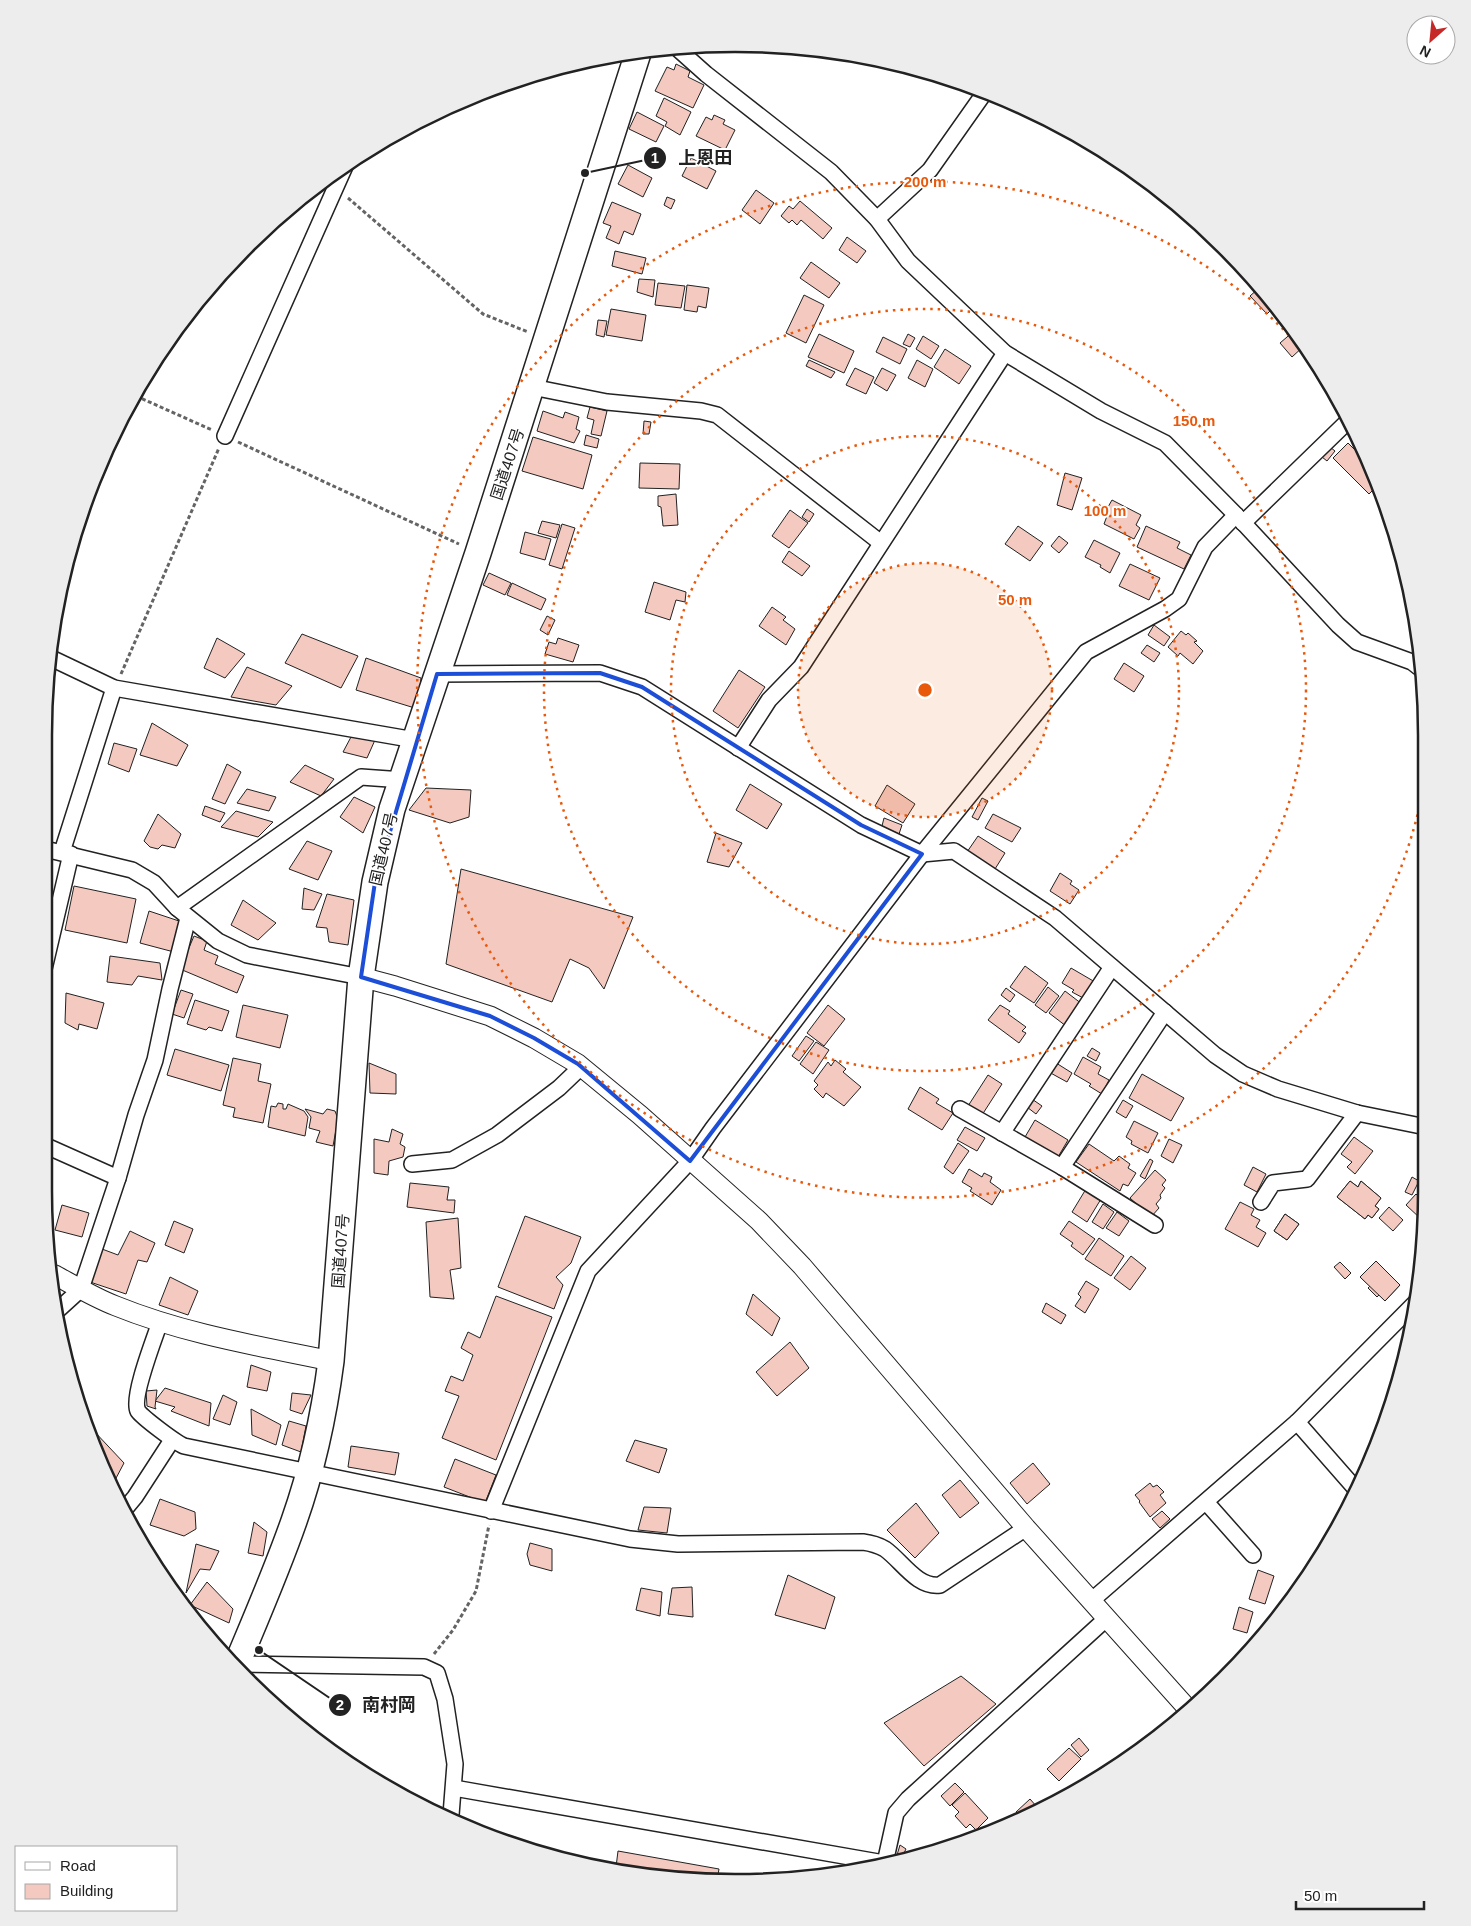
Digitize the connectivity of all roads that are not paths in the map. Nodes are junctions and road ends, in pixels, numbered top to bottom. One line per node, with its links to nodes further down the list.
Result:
1 (684, 55): 5 (street)
2 (636, 60): 7 (highway, 国道407号)
3 (981, 98): 5 (street)
4 (339, 180): 9 (street)
5 (877, 219): 6 (street)
6 (1005, 353): 10 (street); 11 (street)
7 (532, 387): 11 (street); 14 (highway, 国道407号)
8 (1344, 425): 10 (street)
9 (225, 436)
10 (1239, 519): 13 (street); 21 (street)
11 (881, 543): 17 (street)
12 (57, 661): 15 (street)
13 (1415, 664)
14 (437, 674): 16 (highway, 国道407号); 17 (street)
15 (114, 688): 16 (street); 20 (street)
16 (415, 740): 18 (highway, 国道407号)
17 (738, 748): 21 (street)
18 (403, 780): 22 (street); 25 (highway, 国道407号)
19 (52, 850): 20 (street)
20 (66, 853): 22 (street); 23 (street)
21 (922, 854): 24 (street); 33 (street)
22 (183, 913): 25 (street); 36 (street)
23 (52, 927)
24 (1112, 968): 26 (street); 31 (street)
25 (361, 977): 27 (street); 44 (highway, 国道407号)
26 (1165, 1012): 29 (street); 35 (street)
27 (580, 1066): 33 (street); 34 (street)
28 (960, 1109): 31 (street)
29 (1357, 1113): 30 (street); 37 (street)
30 (1418, 1125)
31 (1002, 1133): 35 (street)
32 (52, 1149): 36 (street)
33 (690, 1160): 51 (street); 52 (street)
34 (412, 1164)
35 (1062, 1167): 38 (street)
36 (118, 1178): 40 (street)
37 (1261, 1202)
38 (1155, 1224)
39 (58, 1277): 40 (street)
40 (80, 1289): 41 (street); 43 (street)
41 (63, 1306)
42 (1407, 1311): 45 (street)
43 (160, 1322): 44 (street); 46 (street)
44 (331, 1362): 47 (highway, 国道407号)
45 (1297, 1422): 48 (street); 49 (street)
46 (172, 1440): 47 (street); 50 (street)
47 (309, 1472): 51 (street); 56 (highway, 国道407号)
48 (1352, 1484)
49 (1206, 1502): 53 (street); 54 (street)
50 (129, 1504)
51 (491, 1511): 52 (street)
52 (1026, 1528): 54 (street)
53 (1253, 1555)
54 (1091, 1601): 55 (street)
55 (1107, 1618): 58 (street); 61 (street)
56 (238, 1658)
57 (245, 1665): 59 (street)
58 (1184, 1706)
59 (454, 1788): 60 (street); 62 (street)
60 (451, 1812)
61 (886, 1856)
62 (868, 1860)

